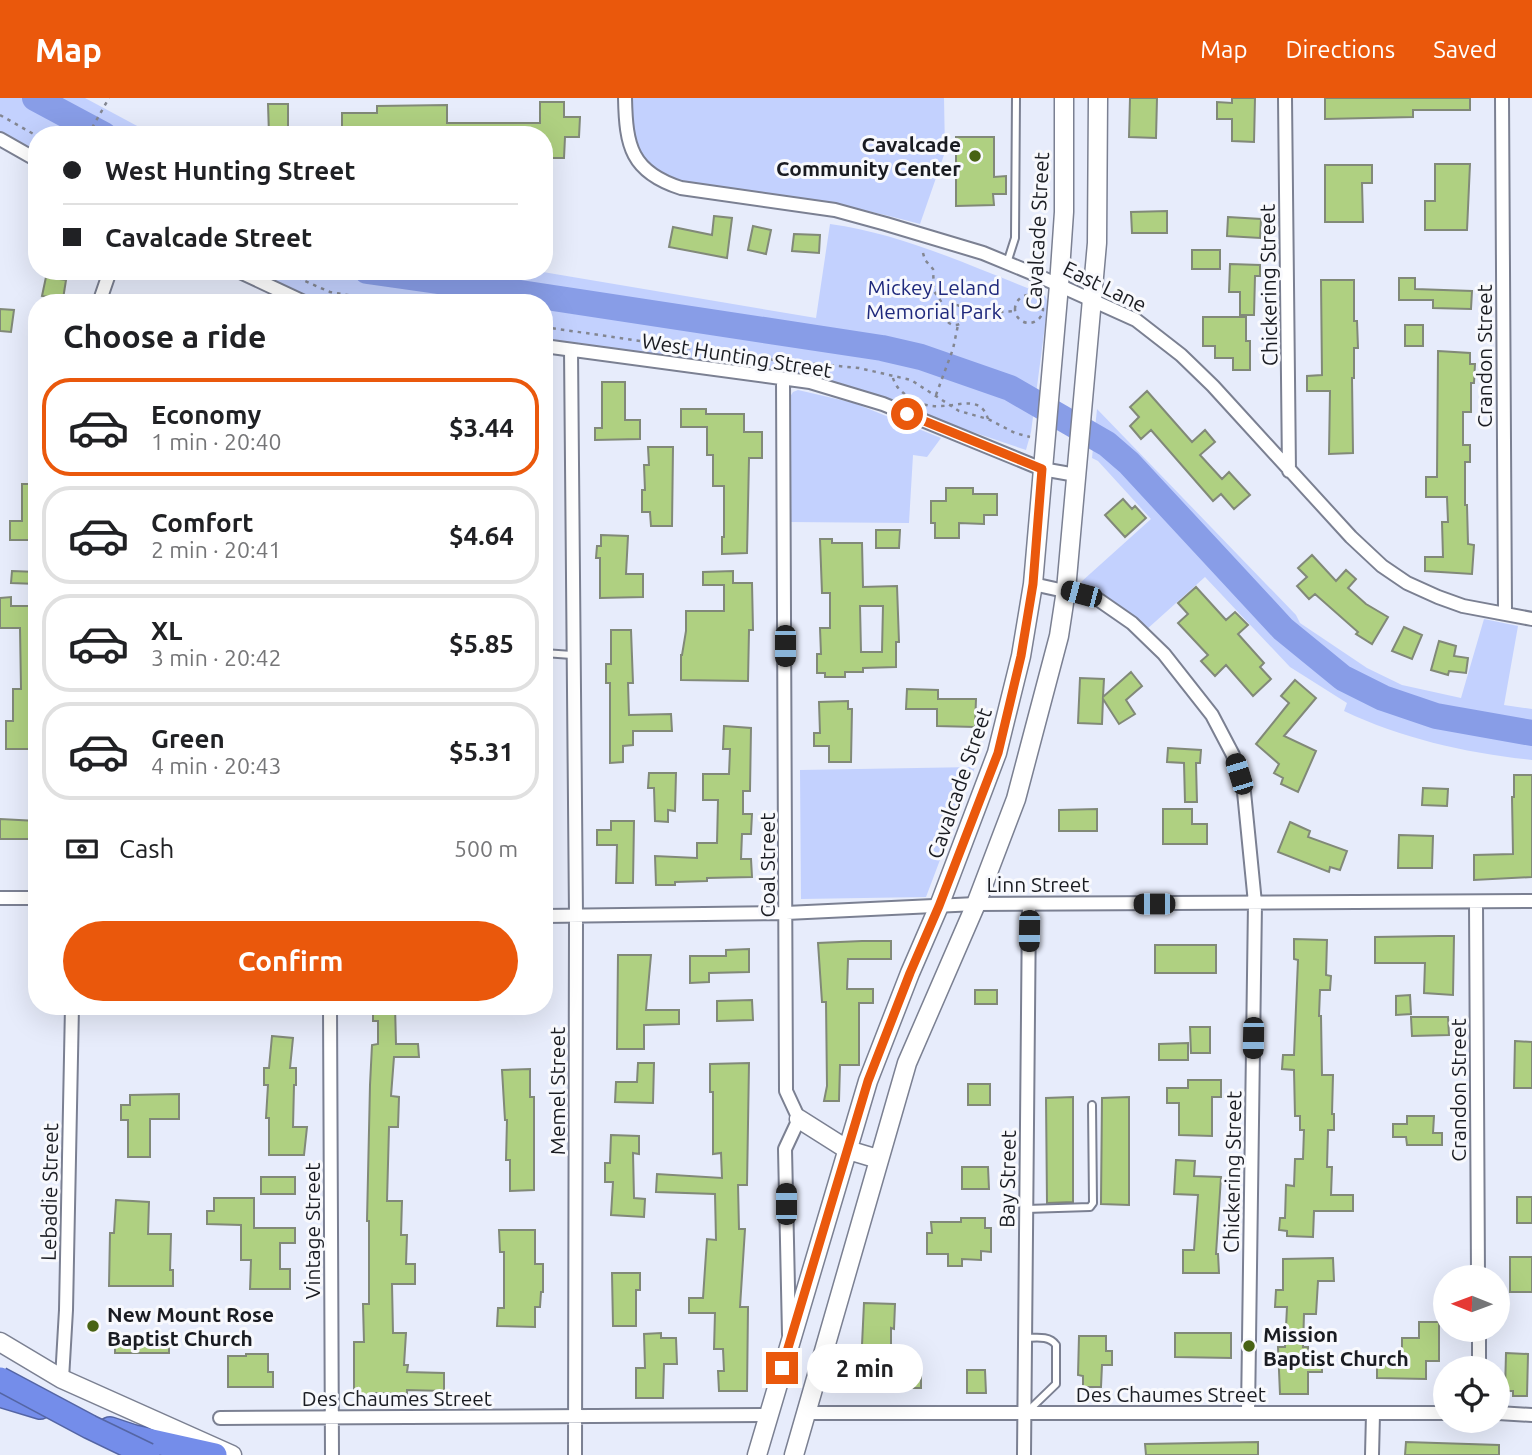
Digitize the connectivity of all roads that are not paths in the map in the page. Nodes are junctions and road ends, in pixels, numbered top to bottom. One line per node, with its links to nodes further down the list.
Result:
1 (625, 98): 9 (street, East Lane)
2 (1016, 98): 9 (lane)
3 (1064, 98): 11 (main road, Cavalcade Street)
4 (1098, 98): 13 (main road)
5 (1285, 98): 18 (street, Chickering Street)
6 (1502, 98): 22 (street, Crandon Street)
7 (0, 139): 8 (street)
8 (28, 155)
9 (1007, 263): 11 (street, East Lane)
10 (257, 280): 12 (street)
11 (1059, 285): 13 (street, East Lane); 17 (main road, Cavalcade Street)
12 (287, 294)
13 (1093, 301): 18 (street, East Lane); 19 (main road)
14 (553, 347): 15 (street, West Hunting Street)
15 (571, 350): 16 (street, West Hunting Street); 25 (street, Memel Street)
16 (783, 379): 17 (street, West Hunting Street); 36 (street, Coal Street)
17 (1042, 469): 19 (street, West Hunting Street); 20 (main road, Cavalcade Street)
18 (1289, 471): 22 (street, East Lane)
19 (1076, 475): 21 (main road)
20 (1033, 584): 21 (street, Chickering Street); 26 (main road, Cavalcade Street)
21 (1066, 590): 27 (main road); 34 (street, Chickering Street)
22 (1505, 613): 23 (street, East Lane)
23 (1532, 619)
24 (553, 654): 25 (lane)
25 (572, 655): 38 (street, Memel Street)
26 (998, 751): 27 (main road); 35 (main road, Cavalcade Street)
27 (1028, 758): 32 (main road)
28 (0, 898): 29 (street)
29 (28, 898)
30 (1532, 901): 31 (street, Linn Street)
31 (1476, 902): 34 (street, Linn Street); 46 (street, Crandon Street)
32 (976, 904): 33 (street, Linn Street); 35 (street, Linn Street); 44 (main road)
33 (1029, 904): 34 (street, Linn Street); 45 (street, Bay Street)
34 (1255, 904): 54 (street, Chickering Street)
35 (939, 906): 36 (street, Linn Street); 43 (main road, Cavalcade Street)
36 (786, 914): 38 (street, Linn Street); 42 (street, Coal Street)
37 (553, 916): 38 (street, Linn Street)
38 (576, 916): 61 (street, Memel Street)
39 (72, 1015): 51 (street, Lebadie Street)
40 (330, 1015): 63 (street, Vintage Street)
41 (1092, 1105): 45 (lane)
42 (799, 1119): 43 (main road); 49 (street)
43 (848, 1150): 44 (main road); 49 (main road, Cavalcade Street)
44 (878, 1158): 53 (main road)
45 (1026, 1209): 47 (street, Bay Street)
46 (1478, 1265)
47 (1025, 1338): 59 (street, Bay Street); 59 (lane)
48 (0, 1342): 51 (main road)
49 (789, 1345): 58 (main road, Cavalcade Street)
50 (0, 1379): 64 (highway, bridge)
51 (62, 1379): 66 (main road)
52 (0, 1395): 65 (highway)
53 (807, 1413): 59 (street, Des Chaumes Street); 70 (main road)
54 (1248, 1413): 56 (street, Des Chaumes Street); 59 (street, Des Chaumes Street)
55 (1433, 1413): 56 (street, Des Chaumes Street)
56 (1373, 1414): 72 (street)
57 (1510, 1414): 60 (street)
58 (769, 1415): 61 (street, Des Chaumes Street); 69 (main road, Cavalcade Street)
59 (1024, 1415): 71 (street, Bay Street)
60 (1532, 1415)
61 (575, 1416): 63 (street, Des Chaumes Street); 68 (street, Memel Street)
62 (220, 1418): 63 (street, Des Chaumes Street)
63 (332, 1418): 67 (street, Vintage Street)
64 (148, 1455)
65 (215, 1455)
66 (232, 1455)
67 (332, 1455)
68 (575, 1455)
69 (757, 1455)
70 (794, 1455)
71 (1024, 1455)
72 (1372, 1455)

